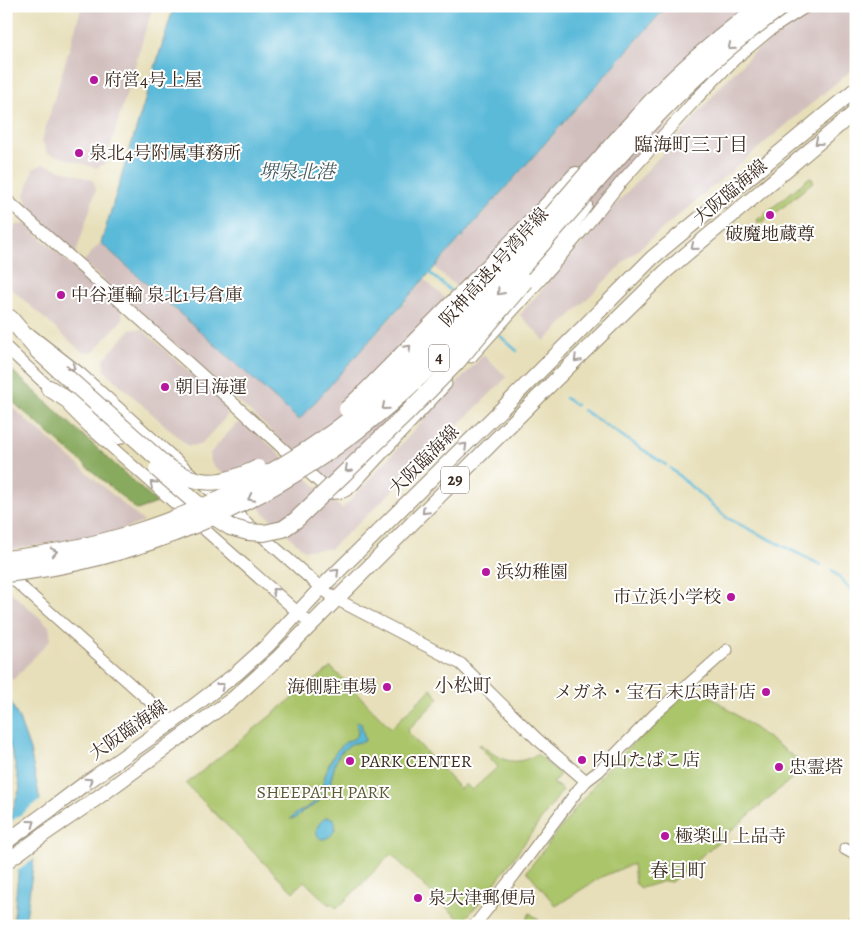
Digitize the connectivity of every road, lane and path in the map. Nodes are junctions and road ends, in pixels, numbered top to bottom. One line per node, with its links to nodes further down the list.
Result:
1 (760, 6): 4 (highway, 阪神高速4号湾岸線 / 4, bridge)
2 (783, 6): 7 (highway, 阪神高速4号湾岸線 / 4, one-way to 7, bridge)
3 (807, 6): 8 (street)
4 (666, 86): 9 (highway, one-way to 4, bridge); 12 (highway, 阪神高速4号湾岸線 / 4, one-way to 4, bridge)
5 (856, 89): 14 (main road, 大阪臨海線 / 29, one-way to 5)
6 (856, 111): 15 (main road, 大阪臨海線 / 29, one-way to 15)
7 (621, 152): 11 (highway, one-way to 11, bridge); 13 (highway, 阪神高速4号湾岸線 / 4, one-way to 13, bridge)
8 (6, 210)
9 (8, 317): 14 (street, one-way to 14)
10 (6, 347): 11 (street)
11 (49, 388): 16 (street, one-way to 11)
12 (6, 560)
13 (6, 574): 19 (street)
14 (321, 588): 15 (street); 16 (main road, 大阪臨海線 / 29)
15 (336, 600): 17 (main road, 大阪臨海線 / 29); 20 (street)
16 (298, 613): 17 (street); 19 (main road, 大阪臨海線 / 29, one-way to 16)
17 (311, 624): 24 (main road, 大阪臨海線 / 29)
18 (727, 650): 20 (street)
19 (173, 722): 21 (main road, 大阪臨海線 / 29, one-way to 19)
20 (586, 782): 26 (street)
21 (10, 839)
22 (845, 849): 23 (street)
23 (856, 855)
24 (7, 862)
25 (856, 921): 27 (main road)
26 (474, 926)
27 (851, 926)

